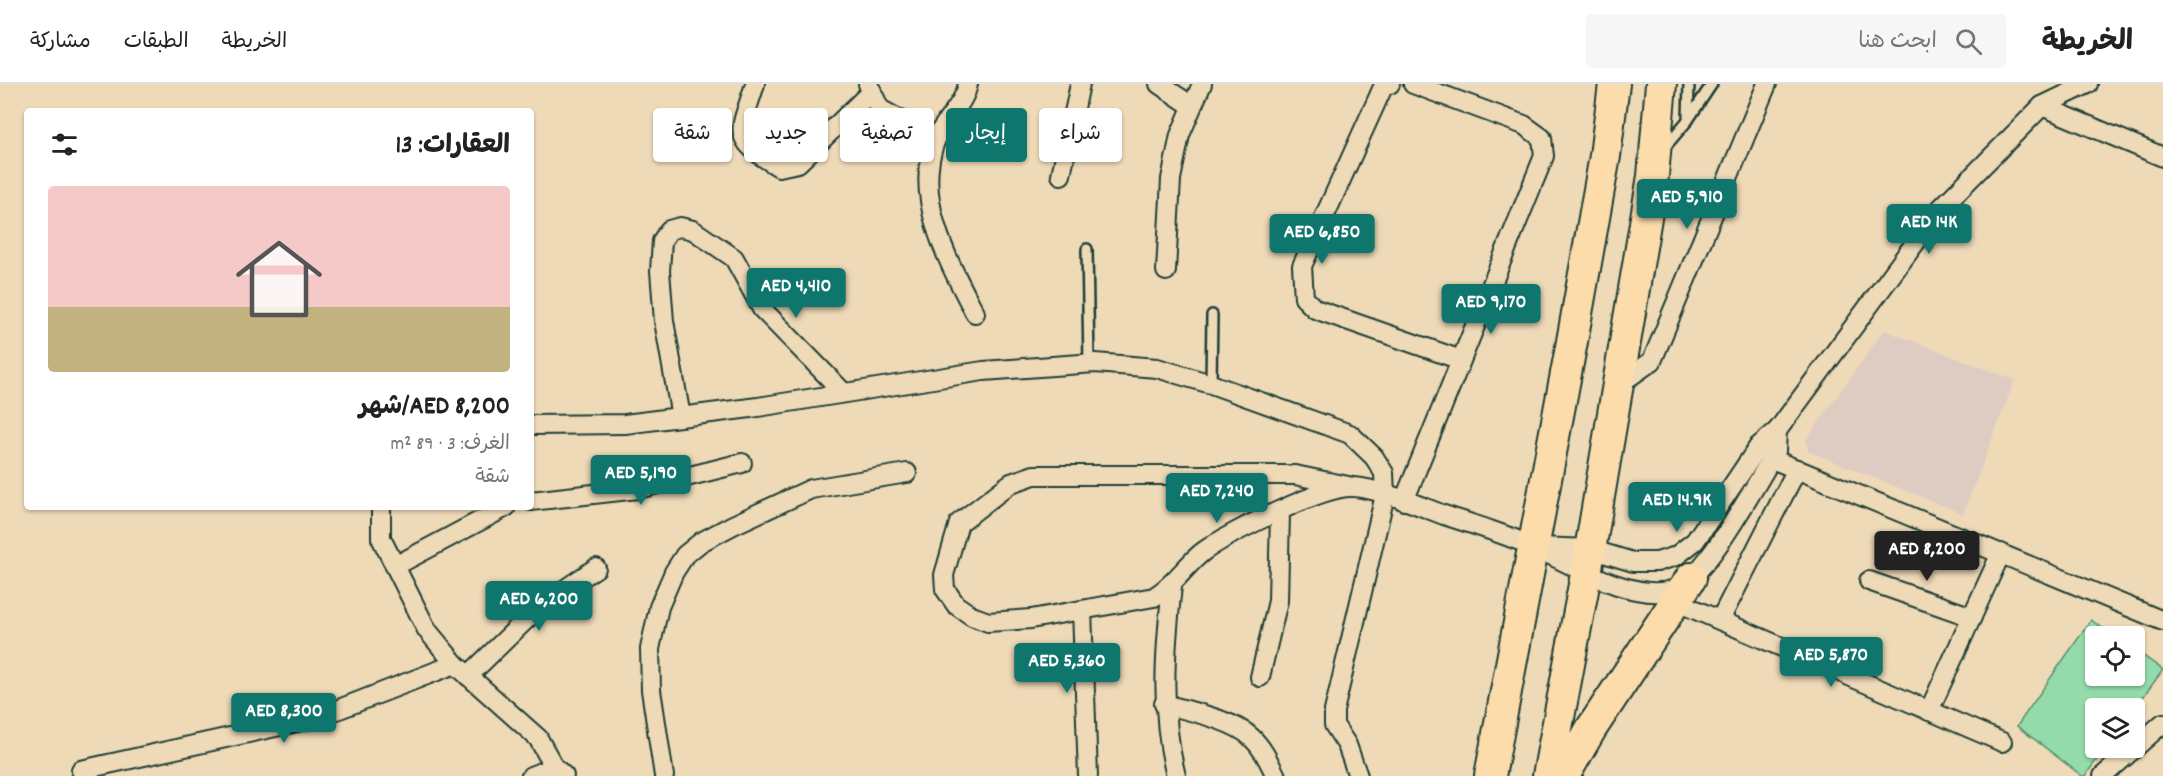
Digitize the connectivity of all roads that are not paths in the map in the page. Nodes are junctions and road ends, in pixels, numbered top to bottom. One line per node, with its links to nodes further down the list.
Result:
1 (755, 84): 14 (street)
2 (968, 84): 18 (street)
3 (1080, 84): 21 (street)
4 (1159, 84): 15 (street)
5 (1202, 84): 15 (street)
6 (1390, 84): 26 (street)
7 (1413, 84): 26 (street)
8 (1614, 84): 45 (main road)
9 (1661, 84): 20 (main road)
10 (1689, 84): 17 (lane)
11 (1712, 84): 17 (lane)
12 (1767, 84): 29 (street)
13 (2088, 84): 16 (street)
14 (870, 87): 18 (street)
15 (1192, 106): 23 (street)
16 (2042, 106): 19 (street); 33 (street)
17 (1688, 120): 20 (lane)
18 (936, 139): 24 (street)
19 (2163, 157)
20 (1654, 163): 29 (main road)
21 (1061, 175)
22 (1087, 249): 27 (lane)
23 (1166, 271)
24 (975, 313)
25 (1212, 315): 28 (lane)
26 (1461, 360): 41 (street)
27 (1089, 363): 28 (street); 30 (street)
28 (1211, 384): 39 (street)
29 (1618, 385): 47 (main road)
30 (844, 393): 31 (street); 31 (street)
31 (681, 417): 32 (street)
32 (534, 425)
33 (1778, 431): 34 (street); 47 (street)
34 (1772, 459): 36 (street); 52 (street)
35 (742, 464): 40 (street)
36 (1797, 469): 46 (street); 55 (street)
37 (907, 473): 66 (street)
38 (1353, 487): 39 (street); 44 (street); 53 (street)
39 (1385, 495): 41 (street); 70 (street)
40 (534, 501)
41 (1404, 501): 45 (street)
42 (381, 510): 48 (street)
43 (500, 510): 48 (street)
44 (1280, 512): 51 (street); 58 (street)
45 (1533, 547): 47 (street); 47 (street); 71 (main road)
46 (2001, 553): 54 (street); 56 (street)
47 (1588, 562): 52 (street); 72 (main road)
48 (395, 566): 57 (street)
49 (596, 568): 57 (street)
50 (1869, 581): 54 (street)
51 (1172, 586): 53 (street); 59 (street)
52 (1683, 589): 55 (street); 73 (main road)
53 (1083, 610): 67 (street)
54 (1972, 617): 60 (street)
55 (1720, 620): 60 (street)
56 (2163, 621)
57 (462, 670): 63 (street); 64 (street)
58 (1260, 677)
59 (1164, 704): 68 (street); 69 (street)
60 (1929, 711): 62 (street)
61 (2163, 723): 74 (street)
62 (2002, 742)
63 (559, 771): 65 (street)
64 (83, 776)
65 (531, 776)
66 (664, 776)
67 (1088, 776)
68 (1176, 776)
69 (1276, 776)
70 (1358, 776)
71 (1490, 776)
72 (1548, 776)
73 (1564, 776)
74 (2103, 776)

